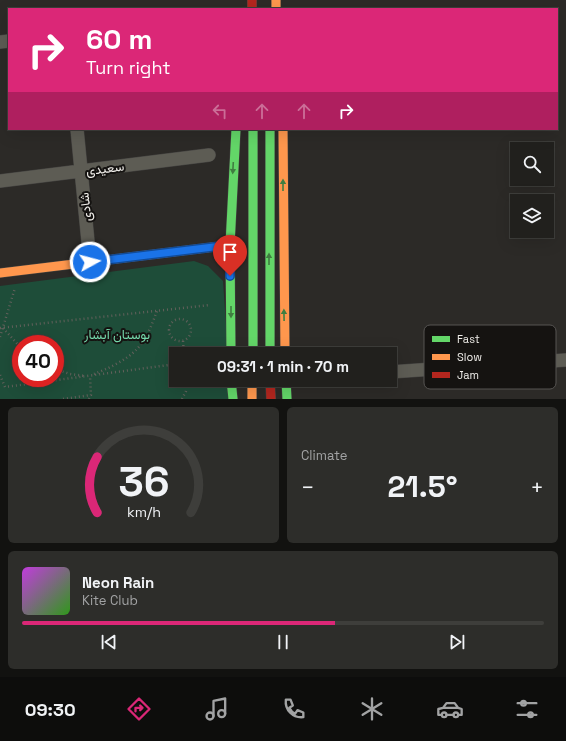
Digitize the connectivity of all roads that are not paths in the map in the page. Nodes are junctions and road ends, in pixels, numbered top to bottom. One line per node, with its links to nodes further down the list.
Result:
1 (77, 130): 7 (street, شادی)
2 (236, 130): 9 (main road, one-way to 9)
3 (253, 130): 13 (main road)
4 (270, 130): 14 (main road, one-way to 4)
5 (283, 130): 15 (main road, one-way to 5)
6 (210, 155): 7 (street, سعیدی)
7 (81, 171): 8 (street, سعیدی); 10 (street, شادی)
8 (0, 181)
9 (230, 245): 10 (main road); 12 (main road, one-way to 12)
10 (90, 262): 11 (main road)
11 (0, 273)
12 (231, 347)
13 (253, 347)
14 (270, 347)
15 (285, 347)
16 (566, 360): 17 (street)
17 (556, 361)
18 (424, 370): 19 (street)
19 (397, 372)
20 (232, 387): 24 (main road)
21 (252, 387): 25 (main road)
22 (270, 387): 26 (main road)
23 (286, 387): 27 (main road)
24 (233, 399)
25 (252, 399)
26 (271, 399)
27 (287, 399)

